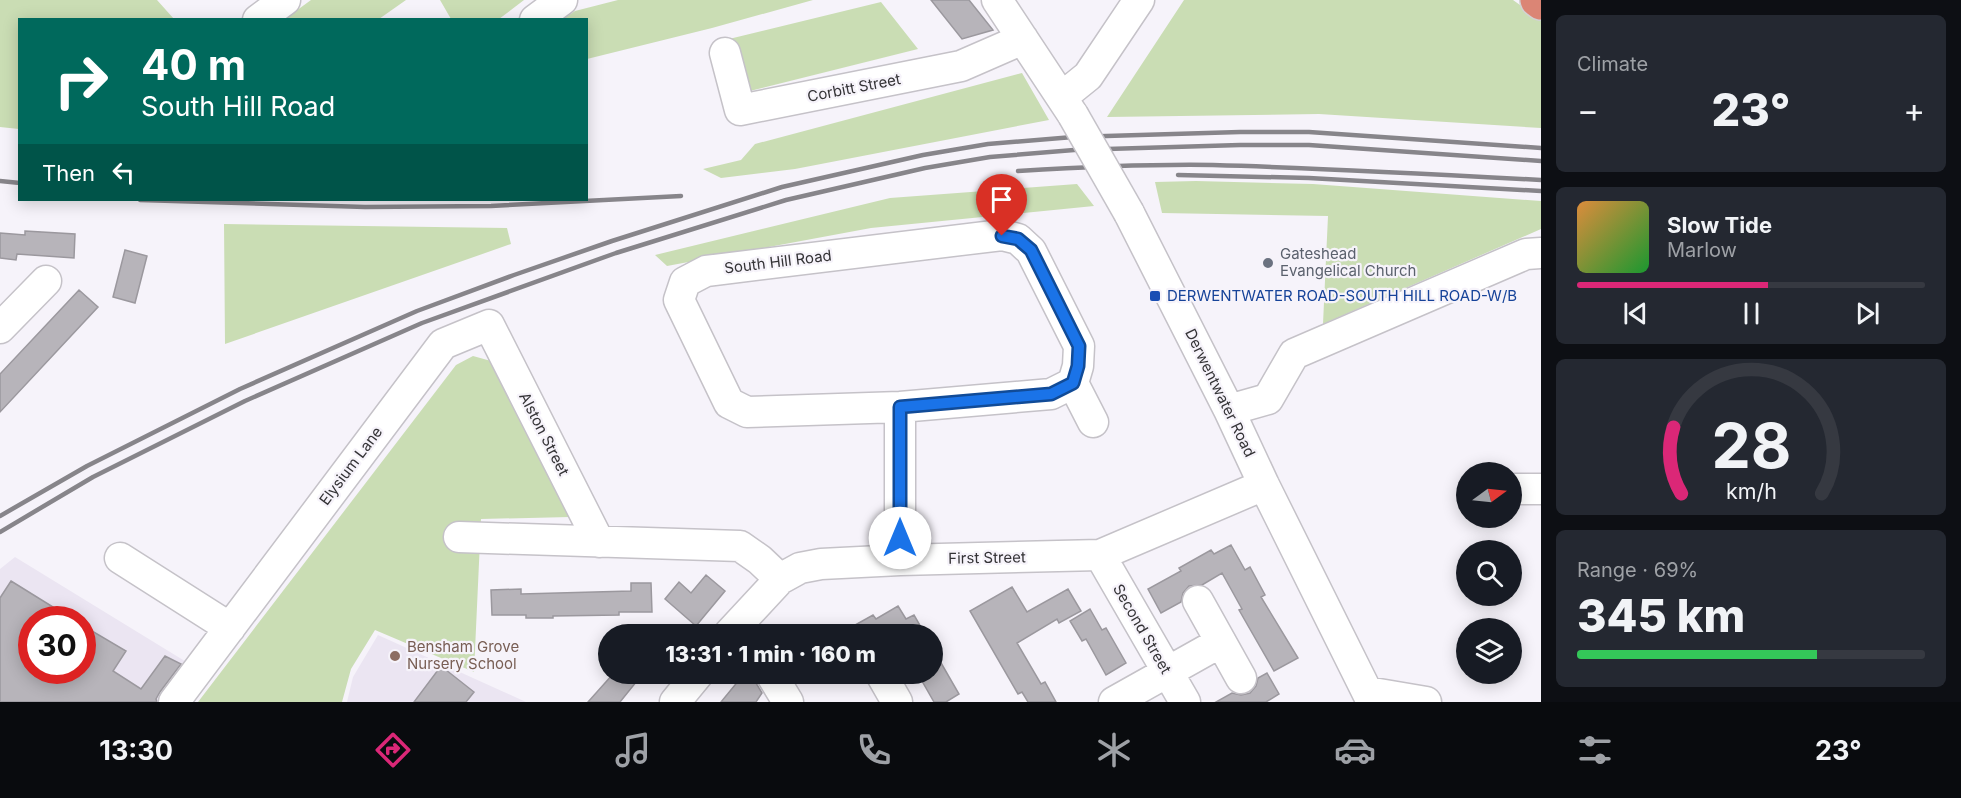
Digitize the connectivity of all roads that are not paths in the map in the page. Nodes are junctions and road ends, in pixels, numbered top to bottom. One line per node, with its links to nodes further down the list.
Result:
1 (285, 0): 7 (street)
2 (562, 0): 8 (street)
3 (997, 0): 9 (street, Derwentwater Road)
4 (1537, 0): 6 (highway)
5 (1136, 1): 11 (street)
6 (1541, 3)
7 (261, 18)
8 (538, 18)
9 (1023, 39): 10 (street, Corbitt Street); 11 (street, Derwentwater Road)
10 (725, 52)
11 (1067, 106): 18 (street, Derwentwater Road, bridge)
12 (1541, 253): 18 (street)
13 (24, 294): 15 (street)
14 (489, 325): 22 (street, Alston Street); 29 (street, Elysium Lane)
15 (0, 328)
16 (1073, 383): 17 (street, South Hill Road); 17 (street, South Hill Road); 19 (street)
17 (900, 407): 25 (street)
18 (1229, 410): 20 (street, Derwentwater Road)
19 (1093, 422)
20 (1264, 485): 23 (street, First Street); 35 (street, Derwentwater Road)
21 (459, 537): 22 (street)
22 (599, 542): 26 (street)
23 (1100, 555): 25 (street, First Street); 31 (street, Second Street)
24 (120, 558): 29 (street)
25 (900, 560): 26 (street, First Street)
26 (780, 579): 28 (street)
27 (1198, 601): 30 (street)
28 (744, 624)
29 (230, 628): 36 (street, Elysium Lane)
30 (1221, 642): 31 (street); 32 (street)
31 (1167, 672): 39 (street); 40 (street, Second Street)
32 (1241, 678)
33 (690, 684): 37 (street)
34 (777, 684): 38 (street)
35 (1369, 697): 41 (street)
36 (174, 702)
37 (675, 702)
38 (788, 702)
39 (1114, 702)
40 (1185, 702)
41 (1426, 702)

